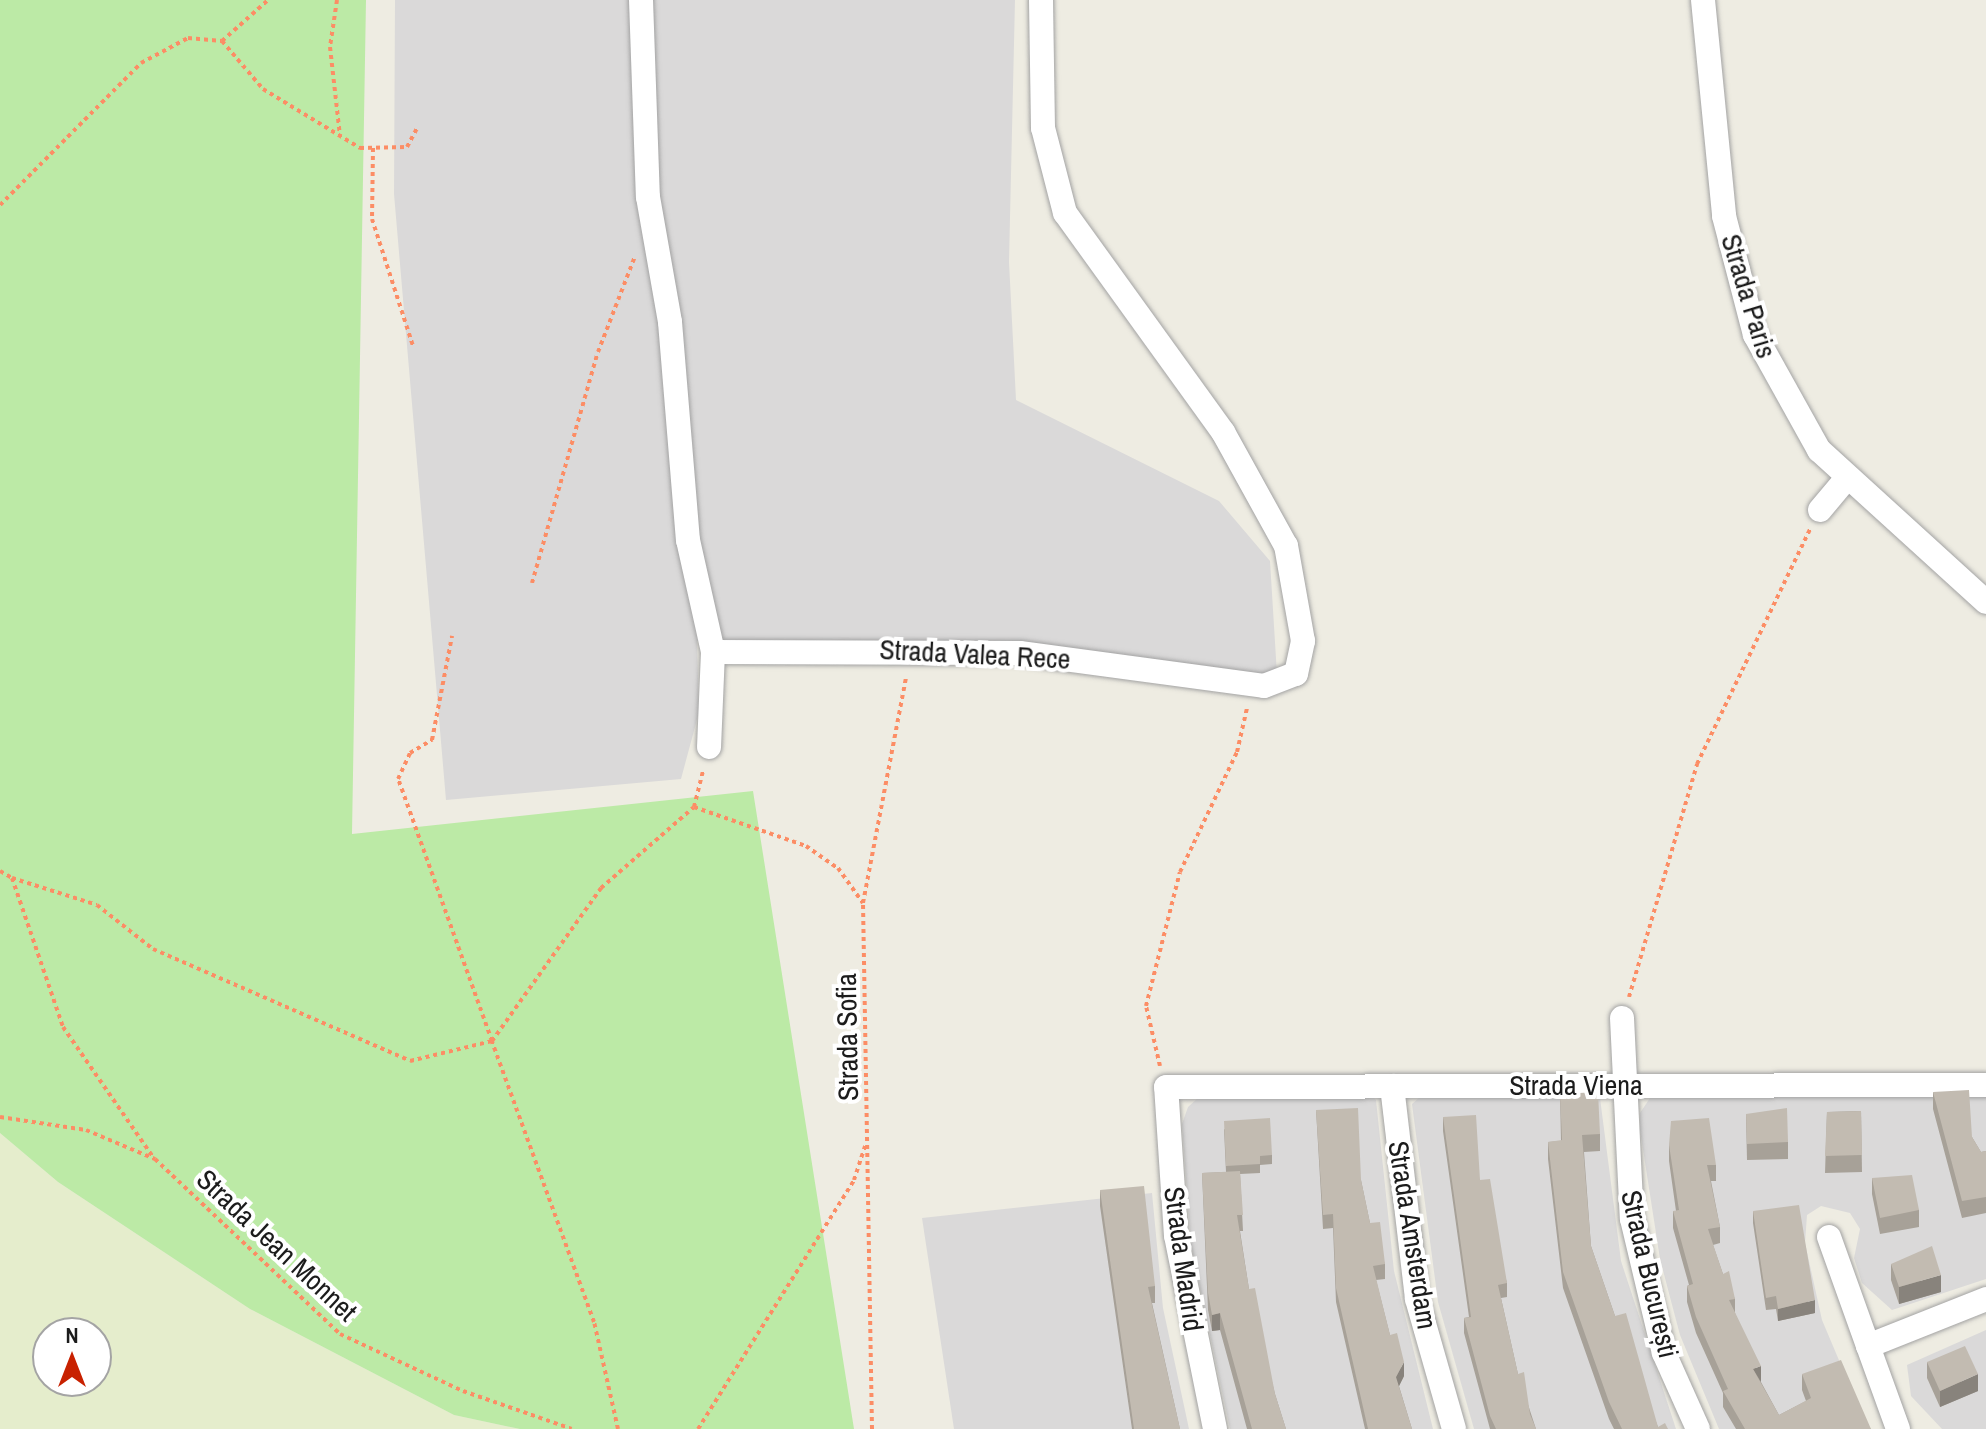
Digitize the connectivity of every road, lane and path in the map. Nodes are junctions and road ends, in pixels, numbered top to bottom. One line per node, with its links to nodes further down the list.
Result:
1 (268, 0): 6 (path)
2 (337, 0): 8 (path)
3 (641, 0): 11 (street)
4 (1041, 0): 20 (street, Strada Valea Rece)
5 (1703, 0): 13 (street, Strada Paris)
6 (222, 41): 8 (path); 10 (path)
7 (417, 128): 9 (path)
8 (340, 136): 9 (path)
9 (373, 148): 12 (path)
10 (0, 205)
11 (657, 238): 15 (path); 19 (street)
12 (413, 346)
13 (1846, 479): 14 (street); 16 (street, Strada Paris)
14 (1820, 510): 26 (path)
15 (532, 583)
16 (1986, 602)
17 (452, 636): 27 (path)
18 (911, 648): 19 (street, Strada Valea Rece); 20 (street, Strada Valea Rece); 25 (path, Strada Sofia)
19 (713, 652): 21 (street)
20 (1241, 683): 31 (path)
21 (709, 747): 22 (path)
22 (694, 807): 25 (path); 27 (path)
23 (0, 871): 24 (path)
24 (12, 878): 27 (path); 34 (path)
25 (863, 903): 33 (path, Strada Sofia)
26 (1622, 1018): 28 (street, Strada București)
27 (492, 1041): 39 (path)
28 (1622, 1085): 29 (street, Strada Viena); 30 (street, Strada Viena); 44 (street, Strada București)
29 (1986, 1085)
30 (1392, 1086): 31 (street, Strada Viena); 43 (street, Strada Amsterdam)
31 (1166, 1087): 42 (street, Strada Madrid)
32 (0, 1117): 34 (path, Strada Jean Monnet)
33 (868, 1138): 40 (path); 41 (path, Strada Sofia)
34 (155, 1159): 38 (path, Strada Jean Monnet)
35 (1829, 1237): 37 (street)
36 (1986, 1299): 37 (street)
37 (1868, 1346): 45 (street)
38 (572, 1429)
39 (618, 1429)
40 (698, 1429)
41 (872, 1429)
42 (1215, 1429)
43 (1454, 1429)
44 (1698, 1429)
45 (1898, 1429)

